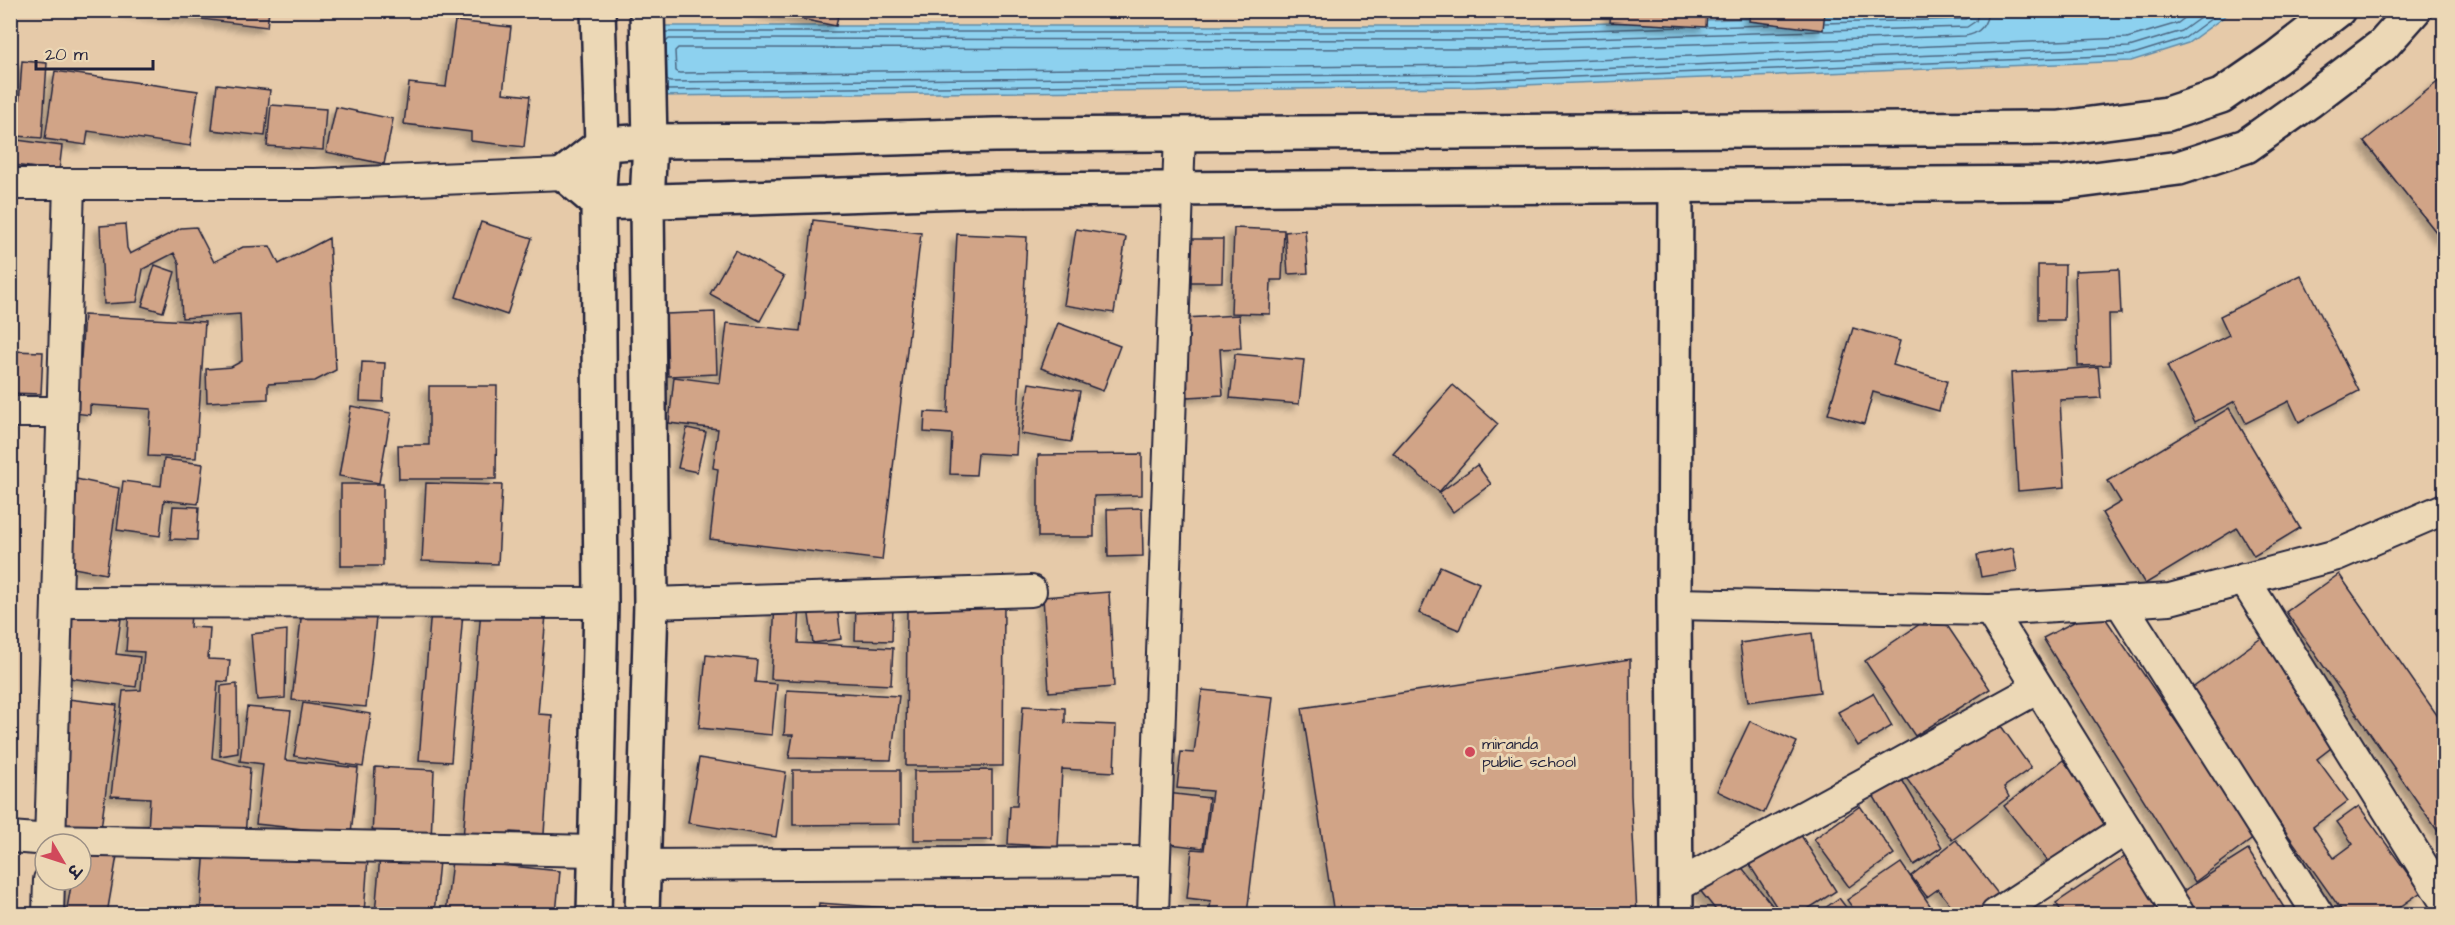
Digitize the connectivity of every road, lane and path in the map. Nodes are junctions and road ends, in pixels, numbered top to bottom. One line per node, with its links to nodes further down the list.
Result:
1 (598, 10): 7 (street)
2 (647, 10): 6 (street)
3 (2338, 10): 5 (street)
4 (2414, 10): 11 (street)
5 (1180, 133): 6 (street); 12 (street)
6 (650, 141): 7 (street); 14 (street)
7 (603, 144): 8 (street); 13 (street)
8 (564, 174): 10 (street); 13 (street)
9 (10, 184): 10 (street)
10 (69, 184): 16 (street)
11 (1676, 187): 12 (street); 24 (street)
12 (1178, 188): 14 (street); 33 (street)
13 (598, 203): 14 (street); 22 (street)
14 (647, 203): 23 (street)
15 (10, 412): 16 (street)
16 (62, 412): 21 (street)
17 (2445, 509): 18 (street)
18 (2244, 579): 20 (street); 37 (street)
19 (1031, 591): 23 (street)
20 (2120, 602): 25 (street); 44 (street)
21 (57, 603): 22 (street); 28 (street)
22 (601, 603): 32 (street)
23 (651, 603): 34 (street)
24 (1674, 604): 25 (street); 36 (street)
25 (1990, 610): 26 (street)
26 (2038, 688): 27 (street); 36 (street)
27 (2126, 829): 42 (street); 43 (street)
28 (50, 832)
29 (10, 837): 30 (street)
30 (33, 840)
31 (93, 843): 32 (street)
32 (594, 851): 39 (street)
33 (1154, 862): 34 (street); 41 (street)
34 (642, 865): 40 (street)
35 (49, 892): 38 (street)
36 (1677, 900)
37 (2445, 900)
38 (48, 915)
39 (594, 915)
40 (642, 915)
41 (1153, 915)
42 (1996, 915)
43 (2179, 915)
44 (2318, 915)

